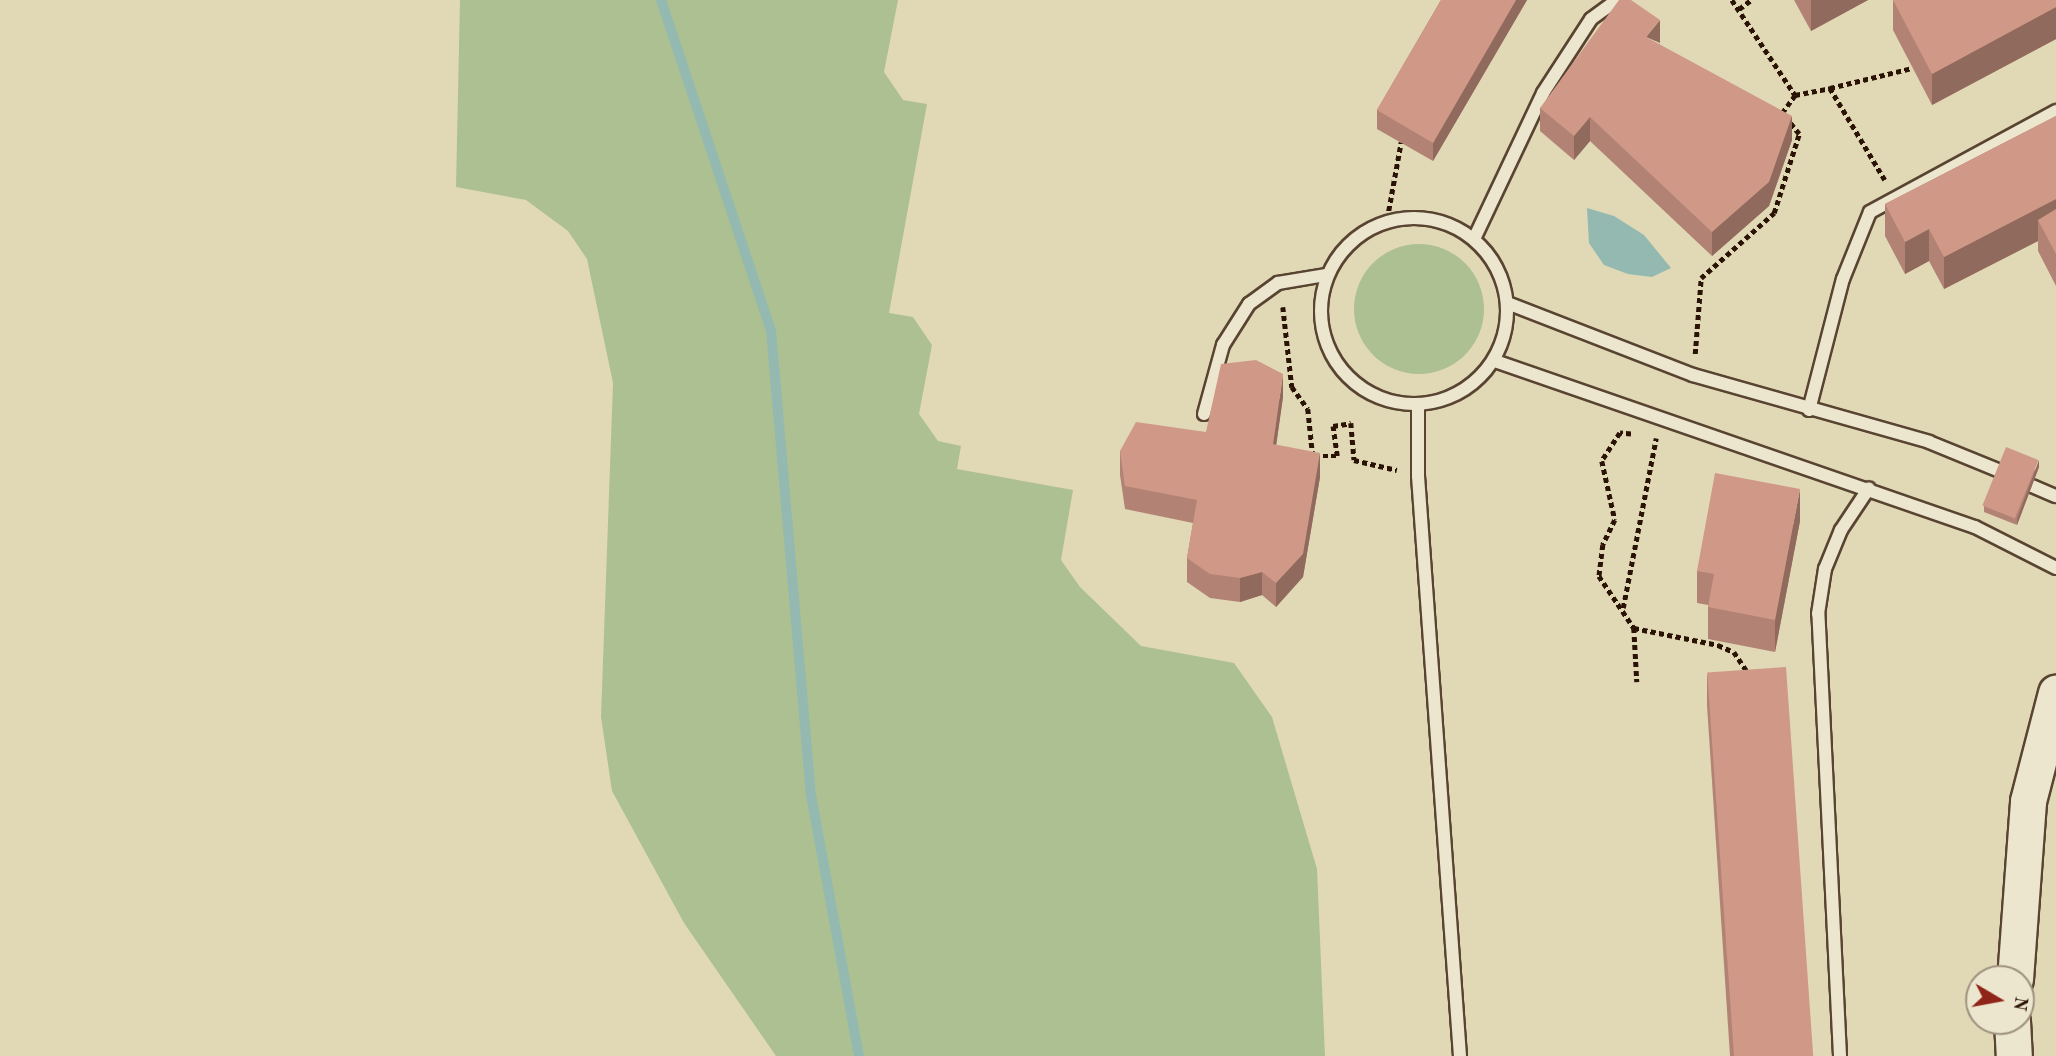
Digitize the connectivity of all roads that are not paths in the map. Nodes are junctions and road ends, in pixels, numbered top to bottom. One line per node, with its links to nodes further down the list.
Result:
1 (1617, 0): 3 (lane)
2 (2056, 111): 8 (lane)
3 (1475, 237): 4 (lane); 5 (lane)
4 (1326, 275): 7 (lane); 9 (lane)
5 (1510, 304): 6 (lane); 8 (lane)
6 (1495, 361): 7 (lane); 12 (lane)
7 (1418, 406): 18 (lane)
8 (1809, 410): 10 (lane)
9 (1204, 414)
10 (2000, 471)
11 (2032, 486): 13 (lane)
12 (1869, 488): 14 (lane); 19 (lane)
13 (2056, 496)
14 (2056, 568)
15 (2056, 693): 16 (street)
16 (2016, 965)
17 (2013, 1035): 20 (street)
18 (1460, 1056)
19 (1840, 1056)
20 (2014, 1056)

